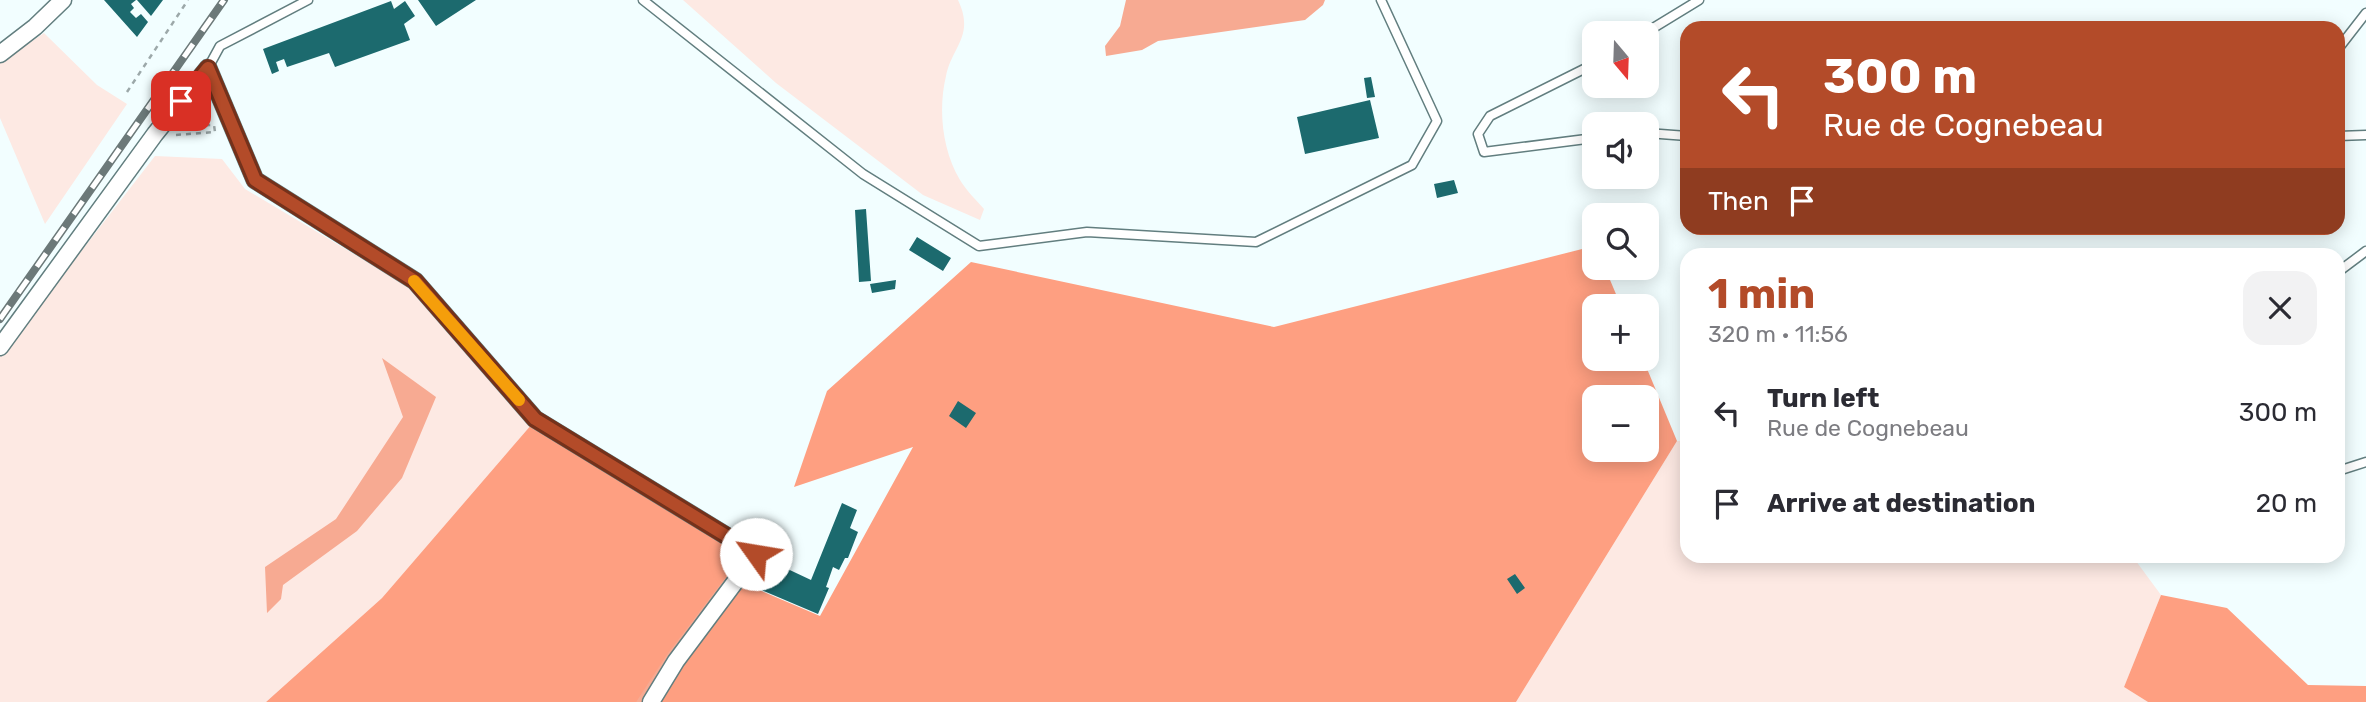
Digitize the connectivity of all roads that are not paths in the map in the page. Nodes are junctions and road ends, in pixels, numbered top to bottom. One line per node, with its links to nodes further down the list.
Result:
1 (62, 0): 9 (street)
2 (308, 0): 10 (lane)
3 (643, 0): 4 (lane)
4 (1381, 0)
5 (1699, 0): 7 (lane)
6 (2366, 13): 8 (lane)
7 (1659, 24)
8 (2345, 40)
9 (0, 54)
10 (208, 68): 19 (street); 22 (street)
11 (1582, 70): 16 (lane)
12 (1659, 134): 13 (lane)
13 (1680, 135)
14 (2366, 135): 15 (lane)
15 (2345, 136)
16 (1582, 140)
17 (2366, 251): 18 (lane)
18 (2345, 267)
19 (0, 347)
20 (2366, 462): 21 (lane)
21 (2345, 469)
22 (651, 702)

